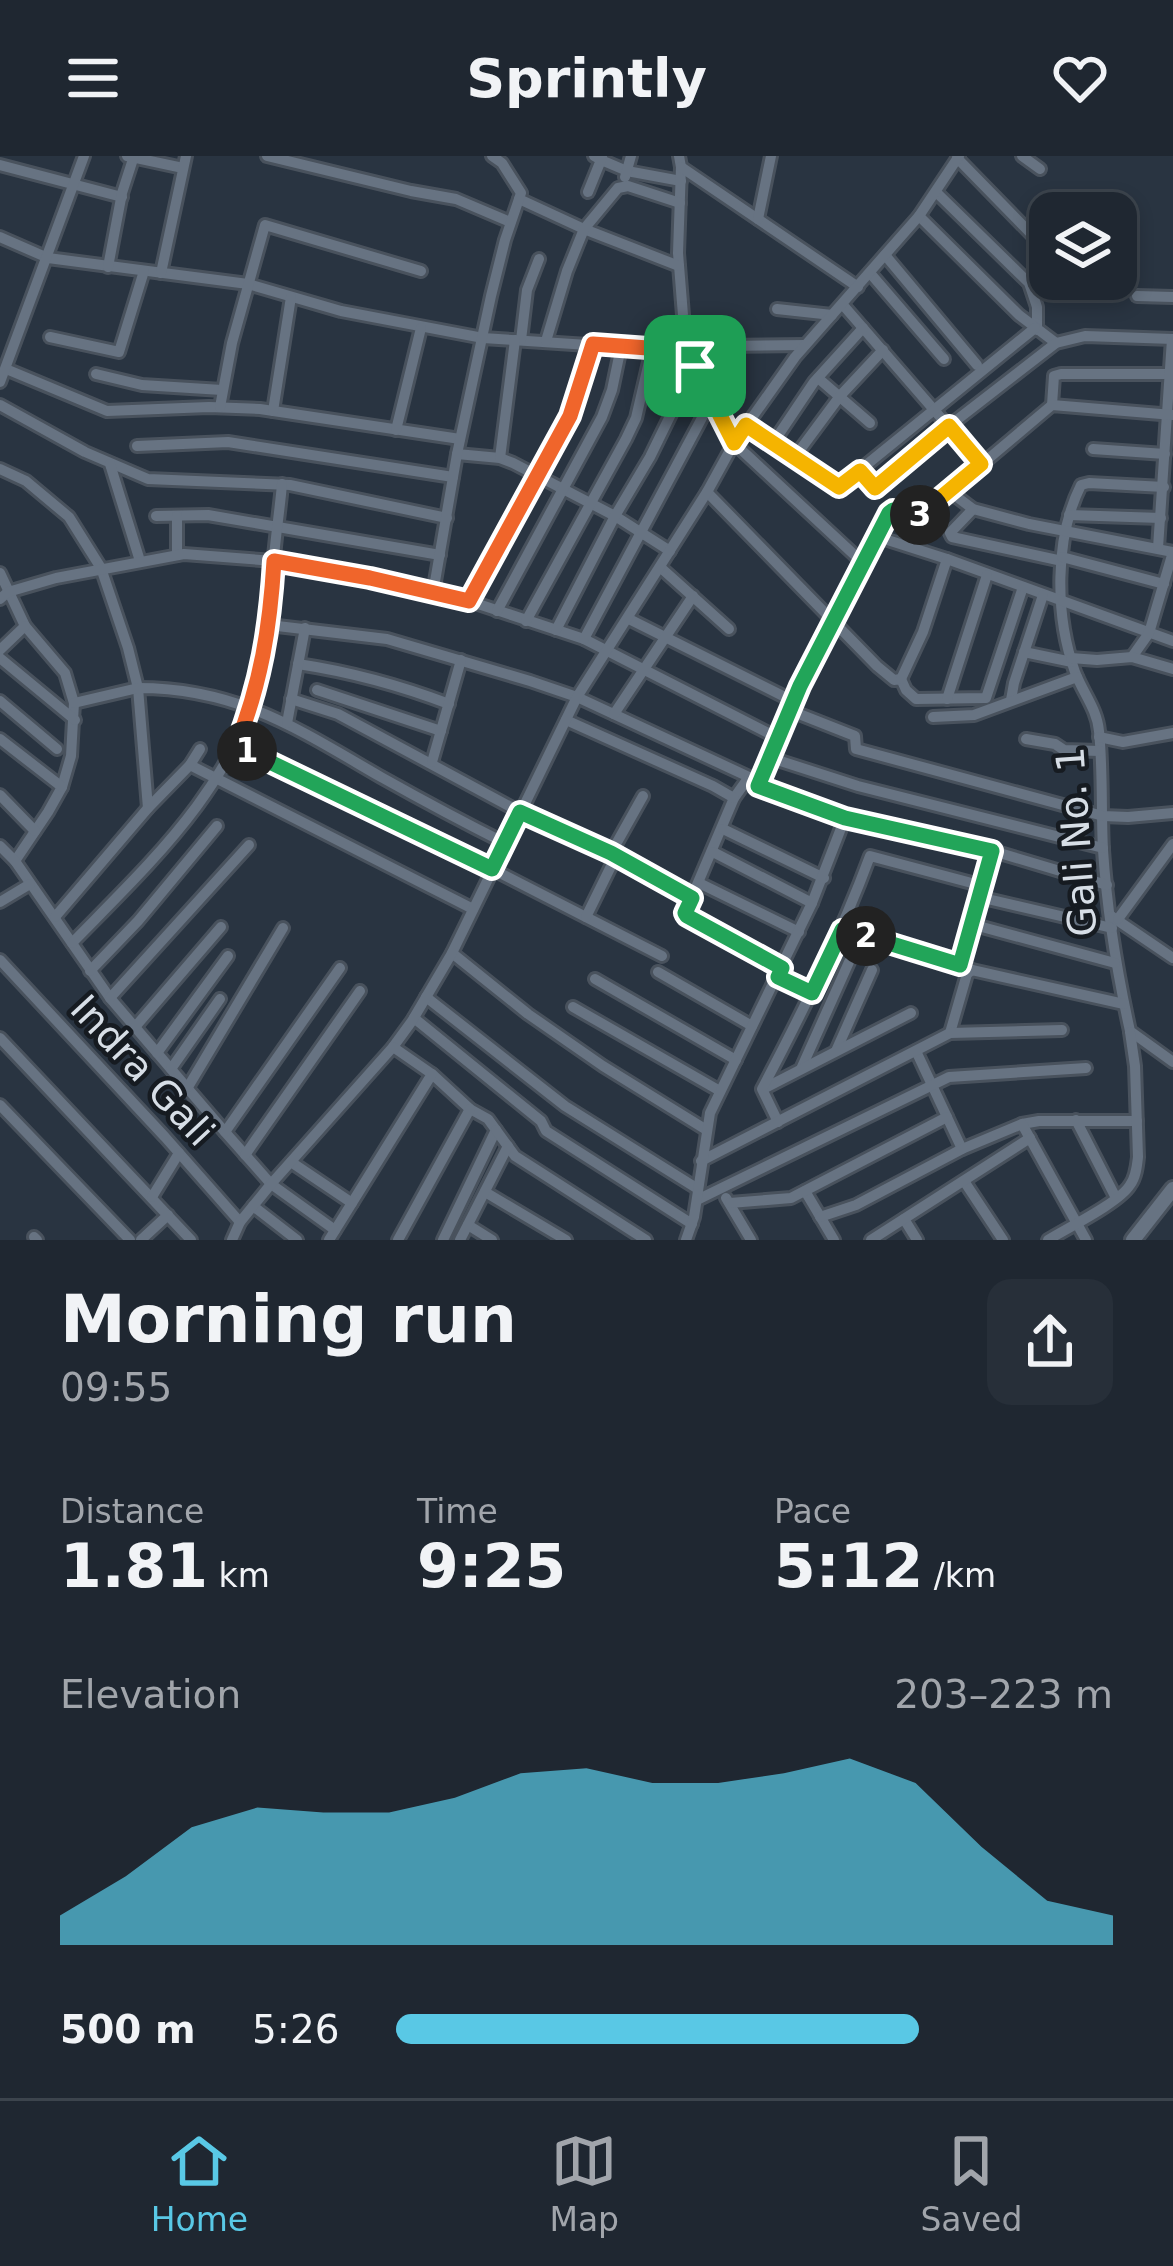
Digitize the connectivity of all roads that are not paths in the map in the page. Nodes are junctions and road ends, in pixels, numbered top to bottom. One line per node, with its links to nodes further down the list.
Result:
1 (84, 156): 16 (street)
2 (268, 156): 25 (street)
3 (492, 156): 21 (street)
4 (631, 156): 14 (street)
5 (772, 156): 24 (street)
6 (1022, 156): 13 (street)
7 (132, 157): 10 (street); 20 (street)
8 (599, 157): 14 (street); 18 (street)
9 (958, 157): 19 (street); 27 (street)
10 (184, 162): 36 (street)
11 (680, 162): 15 (street); 24 (street)
12 (0, 165): 16 (street)
13 (1040, 169)
14 (627, 171): 15 (street); 17 (street)
15 (681, 182): 22 (street)
16 (73, 186): 20 (street); 30 (street)
17 (622, 186): 22 (street); 26 (street)
18 (588, 192)
19 (937, 192): 23 (street); 48 (street)
20 (122, 197): 33 (street)
21 (519, 199): 25 (street); 26 (street)
22 (680, 203): 32 (street)
23 (919, 216): 29 (street); 48 (street)
24 (758, 219): 39 (street)
25 (510, 222): 50 (street)
26 (584, 229): 32 (street); 53 (street)
27 (1029, 231)
28 (0, 237): 30 (street)
29 (885, 255): 37 (street); 62 (street)
30 (48, 258): 33 (street); 63 (street)
31 (539, 259): 52 (street)
32 (679, 266): 60 (street)
33 (108, 267): 34 (street)
34 (144, 271): 36 (street); 49 (street)
35 (421, 271): 38 (street)
36 (160, 273): 38 (street)
37 (870, 273): 39 (street); 61 (street)
38 (248, 284): 41 (street); 68 (street)
39 (857, 287): 43 (street)
40 (1137, 296): 42 (street)
41 (291, 297): 46 (street); 75 (street)
42 (1173, 297)
43 (843, 305): 45 (street); 47 (street)
44 (777, 309): 45 (street)
45 (832, 315): 56 (street)
46 (421, 328): 50 (street); 80 (street)
47 (863, 328): 59 (street); 66 (street)
48 (1036, 329): 55 (street); 74 (street)
49 (50, 337)
50 (483, 338): 52 (street); 81 (street)
51 (1172, 339): 55 (street); 65 (street)
52 (518, 340): 53 (street); 88 (street)
53 (546, 341): 54 (street)
54 (593, 344): 57 (street); 94 (street)
55 (1056, 344): 79 (street)
56 (805, 345): 60 (street); 78 (street)
57 (621, 347): 58 (street); 99 (street)
58 (652, 349): 60 (street); 102 (street)
59 (883, 350): 69 (street); 74 (street)
60 (684, 351): 70 (street); 108 (street)
61 (944, 359)
62 (977, 365)
63 (6, 369): 67 (street); 73 (street)
64 (96, 374): 68 (street)
65 (1172, 374): 72 (street); 76 (street)
66 (818, 378): 69 (street); 83 (street)
67 (0, 382)
68 (223, 390): 73 (street)
69 (840, 396): 77 (street); 89 (street)
70 (711, 401): 82 (street); 112 (street)
71 (0, 405): 90 (street)
72 (1052, 405): 76 (street); 91 (street)
73 (220, 407): 75 (street)
74 (933, 408): 79 (street); 93 (street)
75 (272, 411): 80 (street)
76 (1170, 414): 87 (street)
77 (870, 423)
78 (746, 425): 82 (street); 83 (street)
79 (949, 426): 91 (street); 98 (street)
80 (396, 430): 81 (street)
81 (460, 439): 86 (street)
82 (734, 443): 101 (street); 124 (street)
83 (772, 443): 89 (street)
84 (137, 446): 95 (street)
85 (1093, 449): 87 (street)
86 (457, 454): 88 (street); 95 (street)
87 (1165, 454): 97 (street)
88 (500, 458): 94 (street)
89 (794, 458): 93 (street)
90 (110, 464): 96 (street); 122 (street)
91 (981, 464): 100 (street)
92 (0, 469): 126 (street)
93 (860, 471): 98 (street)
94 (538, 476): 99 (street); 136 (street)
95 (453, 477): 109 (street)
96 (282, 484): 109 (street); 111 (street)
97 (1164, 487): 105 (street); 110 (street)
98 (875, 488): 104 (street)
99 (563, 490): 102 (street); 139 (street)
100 (949, 491): 103 (street); 104 (street)
101 (707, 492): 116 (street); 142 (street)
102 (590, 503): 108 (street); 141 (street)
103 (973, 509): 113 (street); 121 (street)
104 (891, 510): 114 (street)
105 (1069, 515): 110 (street); 113 (street, Gali No. 1)
106 (156, 516): 107 (street)
107 (177, 516): 111 (street); 118 (street)
108 (615, 516): 112 (street); 147 (street)
109 (447, 518): 119 (street)
110 (1161, 518): 115 (street)
111 (278, 528): 119 (street); 123 (street)
112 (640, 530): 116 (street); 150 (street)
113 (1064, 530): 115 (street); 121 (street, Gali No. 1)
114 (875, 536): 120 (street); 124 (street)
115 (1158, 548): 117 (street)
116 (670, 551): 125 (street)
117 (1173, 552): 129 (street)
118 (177, 555): 122 (street); 123 (street)
119 (440, 555): 131 (street)
120 (946, 559): 128 (street); 162 (street)
121 (1062, 559): 129 (street); 137 (street, Gali No. 1)
122 (140, 561): 126 (street)
123 (274, 561): 131 (street); 143 (street)
124 (862, 562): 142 (street)
125 (660, 567): 134 (street); 140 (street)
126 (101, 568): 133 (street); 163 (street)
127 (0, 573): 133 (street)
128 (987, 575): 130 (street); 167 (street)
129 (1164, 584): 135 (street)
130 (1023, 587): 132 (street); 167 (street)
131 (433, 592): 136 (street)
132 (1043, 595): 137 (street); 153 (street)
133 (4, 596): 144 (street)
134 (693, 596): 146 (street); 149 (street)
135 (1160, 598): 138 (street); 148 (street)
136 (469, 601): 139 (street)
137 (1060, 601): 148 (street); 157 (street, Gali No. 1)
138 (1173, 602)
139 (497, 610): 141 (street)
140 (628, 619): 149 (street); 152 (street)
141 (526, 620): 147 (street)
142 (834, 622): 162 (street); 172 (street)
143 (269, 625): 145 (street); 173 (street)
144 (25, 626): 154 (street); 170 (street)
145 (305, 628): 156 (street); 158 (street)
146 (729, 629)
147 (556, 630): 150 (street)
148 (1149, 633): 151 (street); 155 (street)
149 (667, 638): 159 (street); 172 (street)
150 (584, 639): 152 (street)
151 (1173, 641)
152 (607, 650): 159 (street); 165 (street)
153 (1024, 652): 157 (street); 168 (street)
154 (0, 654): 176 (street)
155 (1132, 657): 157 (street); 160 (street)
156 (460, 660): 165 (street); 171 (street)
157 (1072, 660): 161 (street, Gali No. 1)
158 (298, 664): 166 (street); 171 (street)
159 (645, 670): 174 (street); 182 (street)
160 (1173, 670)
161 (1077, 676): 168 (street); 181 (street, Gali No. 1)
162 (901, 679): 167 (street)
163 (138, 688): 170 (street); 173 (street); 198 (street)
164 (317, 690): 179 (street)
165 (578, 698): 174 (street); 177 (street)
166 (291, 699): 178 (street); 190 (street)
167 (947, 699)
168 (1011, 700): 175 (street)
169 (0, 701): 187 (street)
170 (74, 704): 176 (street)
171 (448, 704): 179 (street)
172 (791, 705): 182 (street); 201 (street)
173 (252, 706): 178 (street); 185 (street)
174 (614, 714): 193 (street)
175 (933, 717)
176 (74, 720): 194 (street)
177 (566, 721): 197 (street); 199 (street)
178 (287, 723): 206 (street)
179 (441, 731): 190 (street)
180 (1173, 733): 181 (street)
181 (1099, 737): 188 (street, Gali No. 1)
182 (778, 738): 189 (street)
183 (1026, 739): 188 (street)
184 (1, 740): 194 (street)
185 (236, 746): 192 (street); 215 (street)
186 (200, 748): 191 (street)
187 (57, 749)
188 (1100, 752): 201 (street, Gali No. 1)
189 (767, 758): 193 (street); 210 (street)
190 (432, 762): 199 (street)
191 (190, 765): 192 (street); 198 (street)
192 (218, 779): 224 (street); 233 (street)
193 (753, 782): 197 (street); 202 (street)
194 (62, 787): 205 (street)
195 (0, 795): 205 (street)
196 (643, 796): 213 (street)
197 (734, 798): 204 (street)
198 (148, 808): 225 (street)
199 (520, 812): 206 (street); 213 (street)
200 (1173, 813): 201 (street)
201 (1103, 816): 210 (street, Gali No. 1)
202 (845, 818): 211 (street); 216 (street)
203 (217, 826): 244 (street)
204 (723, 830): 212 (street); 216 (street)
205 (35, 831): 214 (street)
206 (505, 843): 215 (street)
207 (1173, 844): 227 (street)
208 (249, 845): 251 (street)
209 (0, 846): 214 (street)
210 (1103, 848): 219 (street, Gali No. 1)
211 (992, 851): 219 (street); 220 (street)
212 (713, 852): 217 (street); 223 (street)
213 (614, 854): 221 (street); 226 (street)
214 (14, 861): 218 (street)
215 (492, 869): 224 (street); 226 (street)
216 (824, 878): 223 (street)
217 (699, 883): 221 (street); 232 (street)
218 (30, 884): 222 (street); 225 (street)
219 (1107, 885): 227 (street, Gali No. 1)
220 (981, 891): 227 (street); 228 (street); 231 (street)
221 (692, 898): 245 (street)
222 (0, 902)
223 (812, 904): 232 (street)
224 (473, 909): 234 (street)
225 (55, 917): 233 (street)
226 (586, 917): 237 (street)
227 (1114, 921): 235 (street); 240 (street, Gali No. 1)
228 (971, 925): 240 (street); 241 (street)
229 (221, 927): 258 (street)
230 (283, 928): 274 (street)
231 (842, 930): 241 (street); 249 (street)
232 (799, 932): 245 (street)
233 (72, 943): 244 (street)
234 (452, 953): 250 (street); 284 (street)
235 (1172, 955)
236 (228, 956): 266 (street)
237 (662, 956)
238 (0, 960): 290 (street, Indra Gali)
239 (849, 962): 271 (street)
240 (1115, 963): 253 (street, Gali No. 1)
241 (966, 967): 253 (street); 261 (street)
242 (340, 968): 286 (street)
243 (872, 970): 264 (street)
244 (89, 971): 251 (street)
245 (780, 972): 249 (street); 257 (street)
246 (658, 973): 257 (street)
247 (595, 980): 267 (street)
248 (360, 991): 291 (street)
249 (812, 993): 275 (street)
250 (426, 997): 256 (street); 300 (street)
251 (110, 998): 258 (street)
252 (220, 999): 270 (street)
253 (1124, 1004): 260 (street, Gali No. 1)
254 (573, 1007): 276 (street)
255 (910, 1013): 264 (street)
256 (414, 1018): 263 (street); 311 (street)
257 (752, 1026): 267 (street)
258 (135, 1027): 266 (street)
259 (1062, 1030): 261 (street)
260 (1130, 1031): 268 (street); 281 (street, Gali No. 1)
261 (950, 1033): 265 (street)
262 (0, 1038): 301 (street)
263 (393, 1047): 272 (street); 292 (street)
264 (836, 1051): 271 (street)
265 (916, 1051): 273 (street); 282 (street)
266 (157, 1053): 270 (street)
267 (736, 1060): 276 (street)
268 (1173, 1061)
269 (1086, 1068): 273 (street)
270 (171, 1069): 274 (street)
271 (801, 1069): 275 (street)
272 (432, 1074): 278 (street); 303 (street)
273 (932, 1084): 279 (street); 297 (street)
274 (188, 1088): 286 (street)
275 (762, 1089): 282 (street)
276 (720, 1091): 284 (street)
277 (0, 1105): 315 (street)
278 (470, 1108): 285 (street); 320 (street)
279 (947, 1117): 289 (street); 298 (street)
280 (1076, 1120): 281 (street); 283 (street); 302 (street)
281 (1137, 1120): 302 (street, Gali No. 1)
282 (778, 1122): 293 (street)
283 (1022, 1124): 287 (street); 289 (street)
284 (705, 1129): 293 (street)
285 (496, 1130): 288 (street); 321 (street)
286 (225, 1132): 291 (street)
287 (1030, 1138): 294 (street); 310 (street)
288 (508, 1146): 299 (street); 325 (street)
289 (962, 1149): 307 (street)
290 (179, 1153): 301 (street); 313 (street, Indra Gali)
291 (245, 1155): 295 (street)
292 (291, 1162): 295 (street); 303 (street)
293 (701, 1162): 300 (street)
294 (964, 1181): 308 (street); 331 (street)
295 (271, 1184): 305 (street); 314 (street)
296 (1173, 1189): 309 (street)
297 (722, 1190): 300 (street); 304 (street)
298 (805, 1191): 304 (street); 307 (street)
299 (484, 1192): 312 (street); 324 (street)
300 (698, 1195): 311 (street)
301 (152, 1198): 306 (street)
302 (1116, 1198): 310 (street)
303 (352, 1203): 314 (street)
304 (730, 1203): 327 (street)
305 (253, 1206): 313 (street); 319 (street)
306 (168, 1215): 316 (street); 317 (street)
307 (820, 1217): 328 (street)
308 (904, 1219): 329 (street); 330 (street)
309 (1149, 1222): 334 (street); 335 (street)
310 (1076, 1223): 332 (street); 333 (street)
311 (692, 1224): 326 (street)
312 (468, 1225): 322 (street); 323 (street)
313 (236, 1231): 318 (street, Indra Gali)
314 (332, 1235)
315 (130, 1240)
316 (141, 1240)
317 (191, 1240)
318 (249, 1240)
319 (297, 1240)
320 (398, 1240)
321 (443, 1240)
322 (460, 1240)
323 (492, 1240)
324 (566, 1240)
325 (646, 1240)
326 (686, 1240)
327 (751, 1240)
328 (834, 1240)
329 (871, 1240)
330 (917, 1240)
331 (1003, 1240)
332 (1048, 1240)
333 (1086, 1240)
334 (1133, 1240)
335 (1151, 1240)

